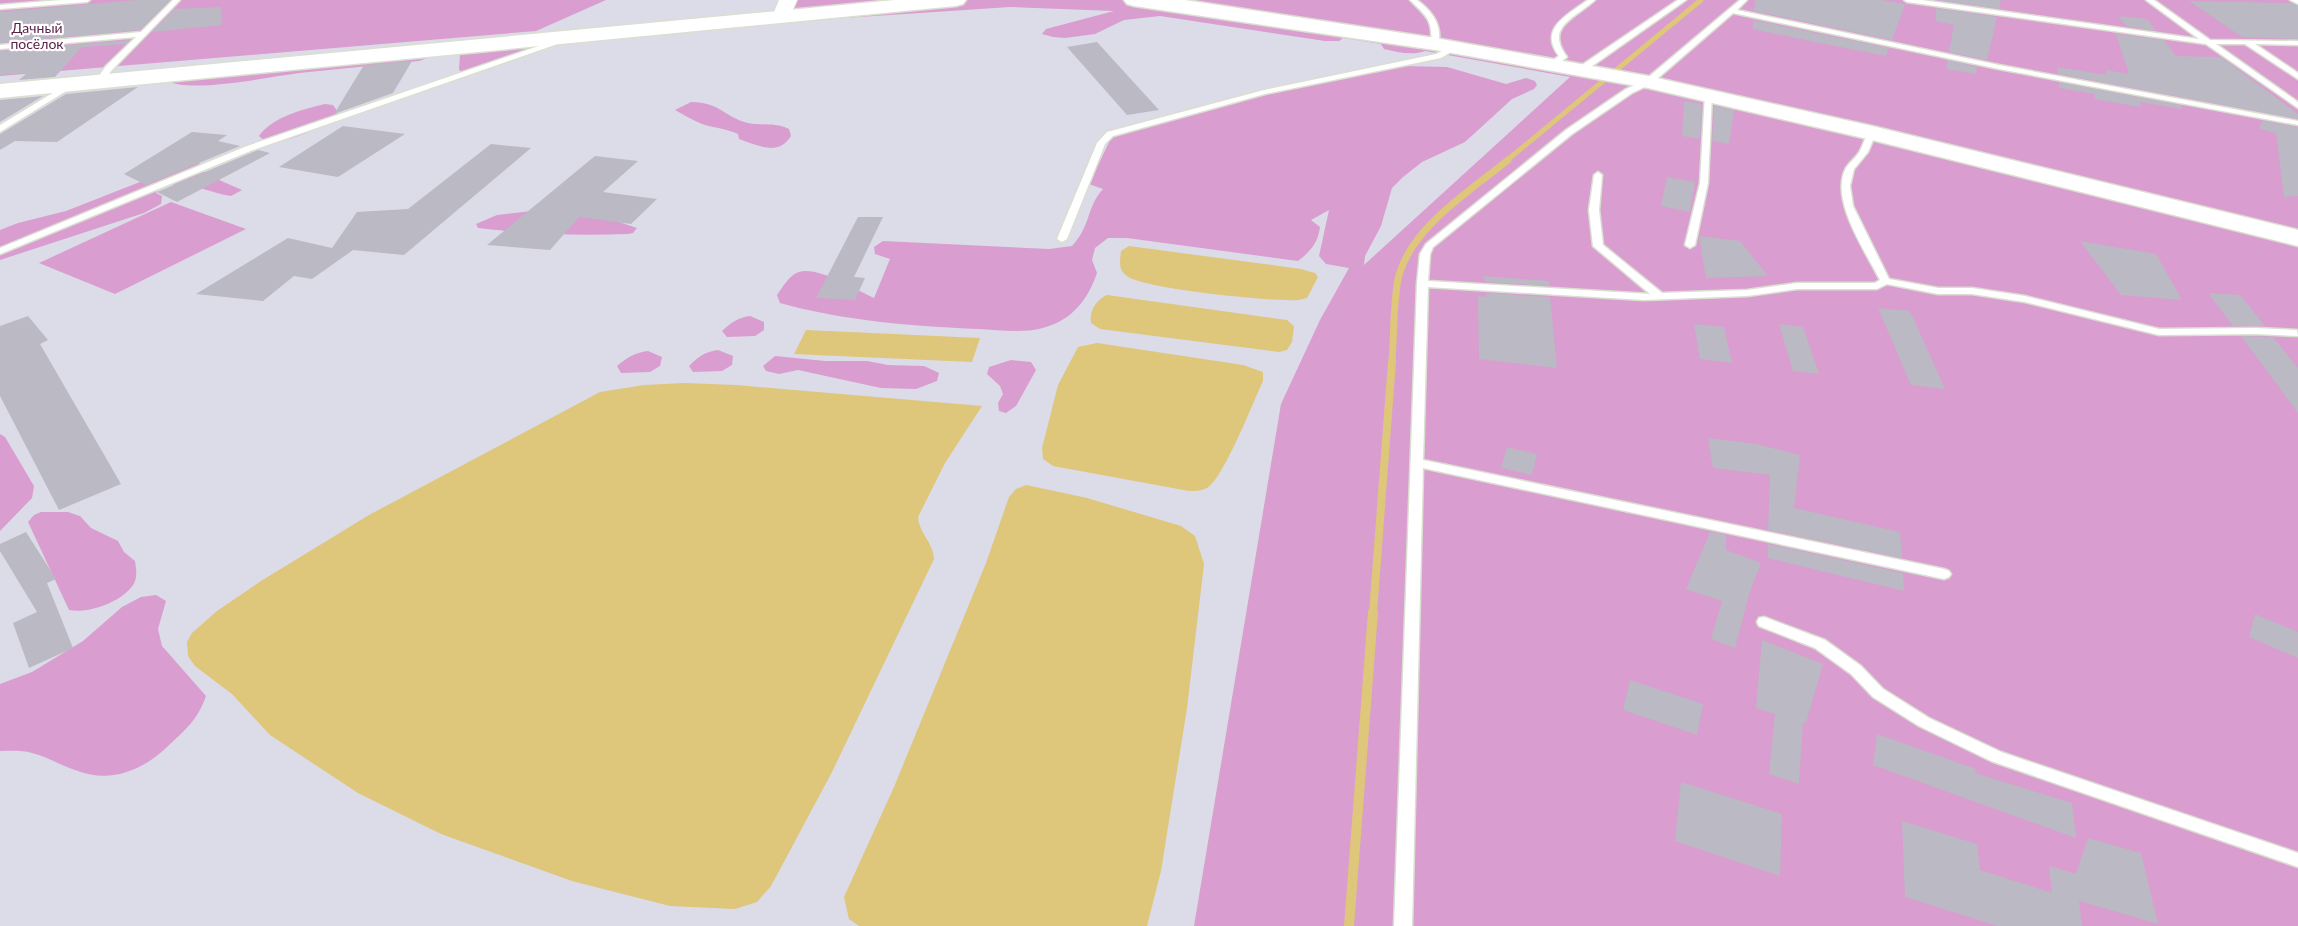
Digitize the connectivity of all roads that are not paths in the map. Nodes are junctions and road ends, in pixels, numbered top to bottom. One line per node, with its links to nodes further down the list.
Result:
1 (87, 0): 14 (lane)
2 (177, 0): 17 (lane)
3 (956, 0): 15 (main road)
4 (1134, 0): 12 (main road)
5 (1413, 0): 22 (lane)
6 (1592, 0): 24 (lane)
7 (1683, 0): 25 (lane)
8 (1744, 0): 16 (lane)
9 (1907, 0): 19 (lane)
10 (2149, 0): 19 (lane)
11 (2294, 0): 13 (lane)
12 (1184, 2): 22 (main road)
13 (2298, 2)
14 (0, 7)
15 (784, 8): 18 (main road)
16 (1731, 11): 28 (lane); 33 (lane)
17 (142, 34): 23 (lane); 26 (lane)
18 (581, 35): 26 (main road); 40 (lane)
19 (2206, 42): 20 (lane); 32 (lane)
20 (2247, 42): 21 (lane); 27 (lane)
21 (2298, 43)
22 (1444, 46): 24 (main road); 38 (lane)
23 (0, 47)
24 (1554, 64): 25 (main road)
25 (1589, 70): 28 (main road)
26 (104, 74): 29 (main road)
27 (2298, 77)
28 (1638, 80): 31 (main road); 42 (lane)
29 (74, 84): 30 (main road); 34 (lane)
30 (0, 91)
31 (1708, 95): 35 (main road); 39 (lane)
32 (2298, 106)
33 (2298, 123)
34 (0, 129)
35 (1872, 133): 37 (main road); 41 (lane)
36 (1598, 175): 43 (lane)
37 (2298, 238)
38 (1062, 239)
39 (1690, 245)
40 (0, 251)
41 (1885, 281): 43 (lane); 44 (lane)
42 (1422, 284): 43 (lane); 45 (lane)
43 (1659, 296)
44 (2298, 337)
45 (1417, 463): 46 (lane); 49 (lane)
46 (1944, 574)
47 (1764, 622): 48 (lane)
48 (2298, 860)
49 (1403, 926)

